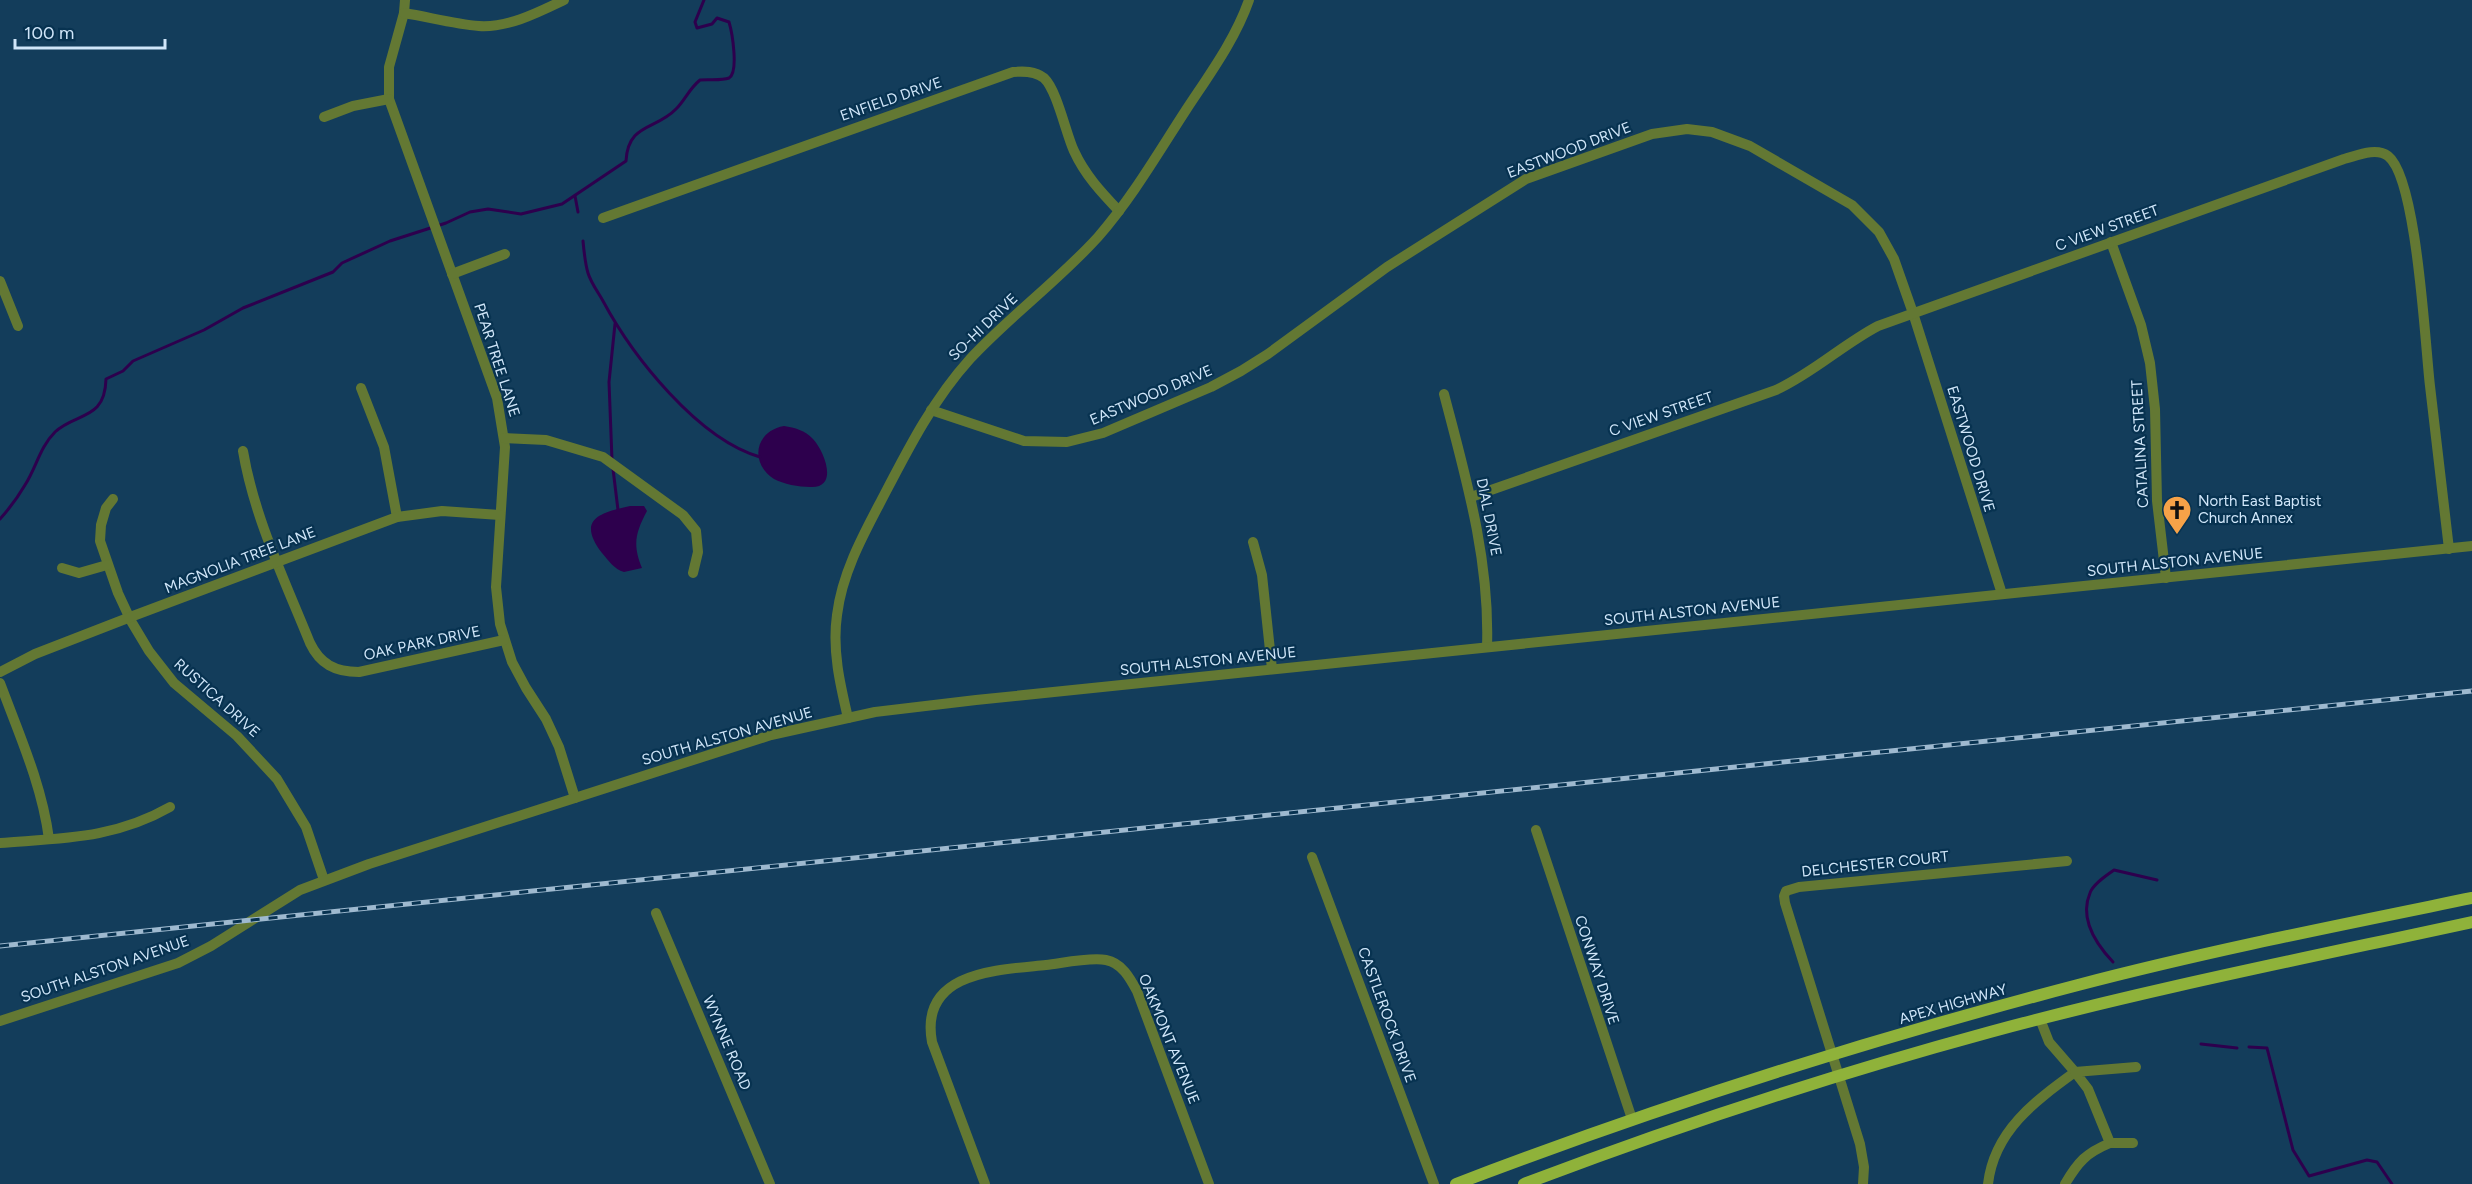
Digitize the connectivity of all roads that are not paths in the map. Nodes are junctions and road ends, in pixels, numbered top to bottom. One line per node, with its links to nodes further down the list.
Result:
1 (405, 0): 4 (street, PEAR TREE LANE)
2 (564, 0): 4 (street)
3 (1249, 0): 7 (street, SO-HI DRIVE)
4 (404, 13): 5 (street, PEAR TREE LANE)
5 (389, 99): 6 (street); 11 (street, PEAR TREE LANE)
6 (324, 117)
7 (1119, 211): 8 (street, ENFIELD DRIVE); 17 (street, SO-HI DRIVE)
8 (603, 218)
9 (2111, 242): 13 (street, C VIEW STREET); 26 (street, C VIEW STREET); 31 (street, CATALINA STREET)
10 (505, 254): 11 (street)
11 (452, 274): 18 (street, PEAR TREE LANE)
12 (0, 283): 14 (street)
13 (1913, 313): 17 (street, EASTWOOD DRIVE); 20 (street, C VIEW STREET); 32 (street, EASTWOOD DRIVE)
14 (18, 326)
15 (361, 388): 23 (street)
16 (1444, 394): 20 (street, DIAL DRIVE)
17 (931, 410): 39 (street, SO-HI DRIVE)
18 (504, 438): 22 (street, PEAR TREE LANE); 30 (street)
19 (243, 451): 27 (street, OAK PARK DRIVE)
20 (1471, 497): 35 (street, DIAL DRIVE)
21 (113, 499): 28 (street, RUSTICA DRIVE)
22 (500, 515): 23 (street, MAGNOLIA TREE LANE); 34 (street, PEAR TREE LANE)
23 (397, 517): 27 (street, MAGNOLIA TREE LANE)
24 (1253, 542): 36 (street)
25 (2472, 546): 26 (street, SOUTH ALSTON AVENUE)
26 (2449, 549): 31 (street, SOUTH ALSTON AVENUE)
27 (278, 562): 33 (street, MAGNOLIA TREE LANE); 34 (street, OAK PARK DRIVE)
28 (107, 565): 29 (street); 33 (street, RUSTICA DRIVE)
29 (62, 568)
30 (693, 573)
31 (2166, 578): 32 (street, SOUTH ALSTON AVENUE)
32 (2002, 594): 35 (street, SOUTH ALSTON AVENUE)
33 (129, 618): 37 (street, MAGNOLIA TREE LANE); 47 (street, RUSTICA DRIVE)
34 (504, 640): 40 (street, PEAR TREE LANE)
35 (1487, 647): 36 (street, SOUTH ALSTON AVENUE)
36 (1272, 669): 39 (street, SOUTH ALSTON AVENUE)
37 (0, 672)
38 (0, 682): 43 (street)
39 (848, 718): 40 (street, SOUTH ALSTON AVENUE)
40 (575, 798): 47 (street, SOUTH ALSTON AVENUE)
41 (170, 807): 43 (street)
42 (1536, 830): 57 (street, CONWAY DRIVE)
43 (49, 839): 44 (street)
44 (0, 843)
45 (1312, 857): 63 (street, CASTLEROCK DRIVE)
46 (2067, 861): 53 (street, DELCHESTER COURT)
47 (324, 880): 52 (street, SOUTH ALSTON AVENUE)
48 (2472, 898): 53 (main road, APEX HIGHWAY)
49 (656, 913): 60 (street, WYNNE ROAD)
50 (2472, 922): 51 (main road)
51 (2040, 1019): 55 (street); 56 (main road)
52 (0, 1021)
53 (1833, 1054): 56 (street); 57 (main road, APEX HIGHWAY)
54 (2136, 1066): 55 (street)
55 (2075, 1072): 58 (street); 67 (street)
56 (1840, 1076): 65 (main road); 66 (street)
57 (1632, 1119): 64 (main road, APEX HIGHWAY)
58 (2110, 1143): 59 (street); 68 (street)
59 (2133, 1143)
60 (770, 1184)
61 (985, 1184): 62 (street, OAKMONT AVENUE)
62 (1209, 1184)
63 (1434, 1184)
64 (1456, 1184)
65 (1524, 1184)
66 (1863, 1184)
67 (1988, 1184)
68 (2065, 1184)

